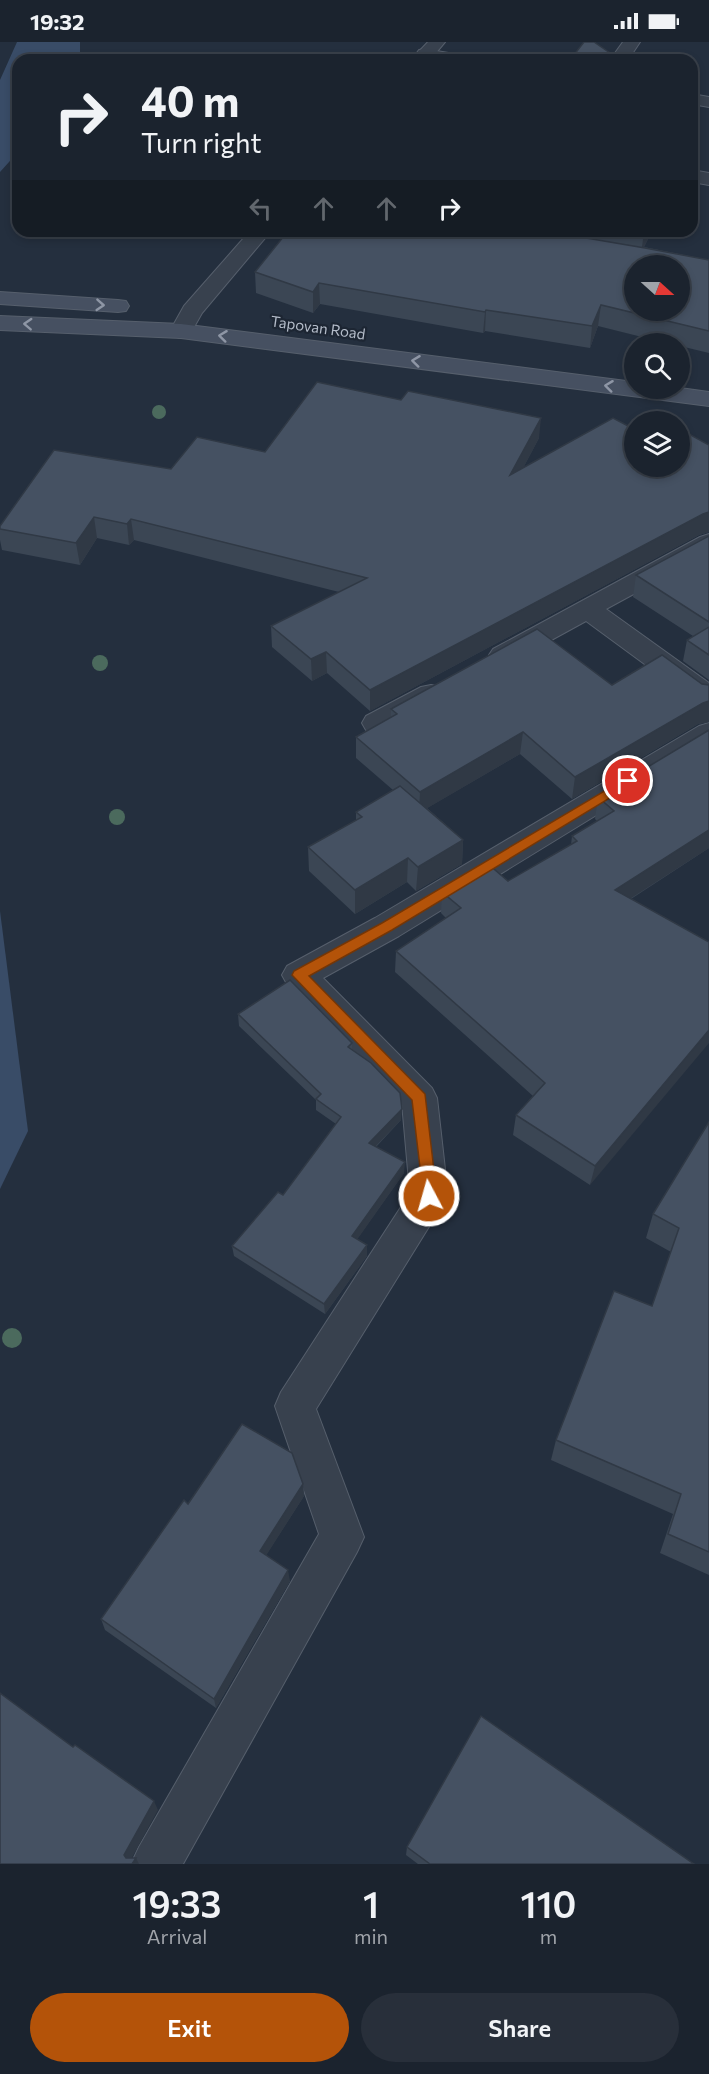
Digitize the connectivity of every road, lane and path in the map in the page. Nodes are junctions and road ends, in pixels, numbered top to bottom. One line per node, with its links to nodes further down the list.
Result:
1 (256, 237): 5 (street)
2 (0, 298): 3 (main road, one-way to 3)
3 (136, 307)
4 (170, 309): 5 (main road)
5 (192, 311): 6 (main road); 9 (street)
6 (215, 314)
7 (0, 323): 9 (main road, one-way to 7)
8 (285, 323): 10 (main road, Tapovan Road)
9 (181, 331): 13 (main road, one-way to 9)
10 (624, 370)
11 (690, 378): 12 (main road)
12 (709, 381)
13 (709, 399)
14 (709, 542): 15 (street)
15 (588, 609): 16 (street); 17 (street)
16 (709, 697)
17 (376, 723)
18 (709, 733): 19 (street)
19 (156, 1864)

